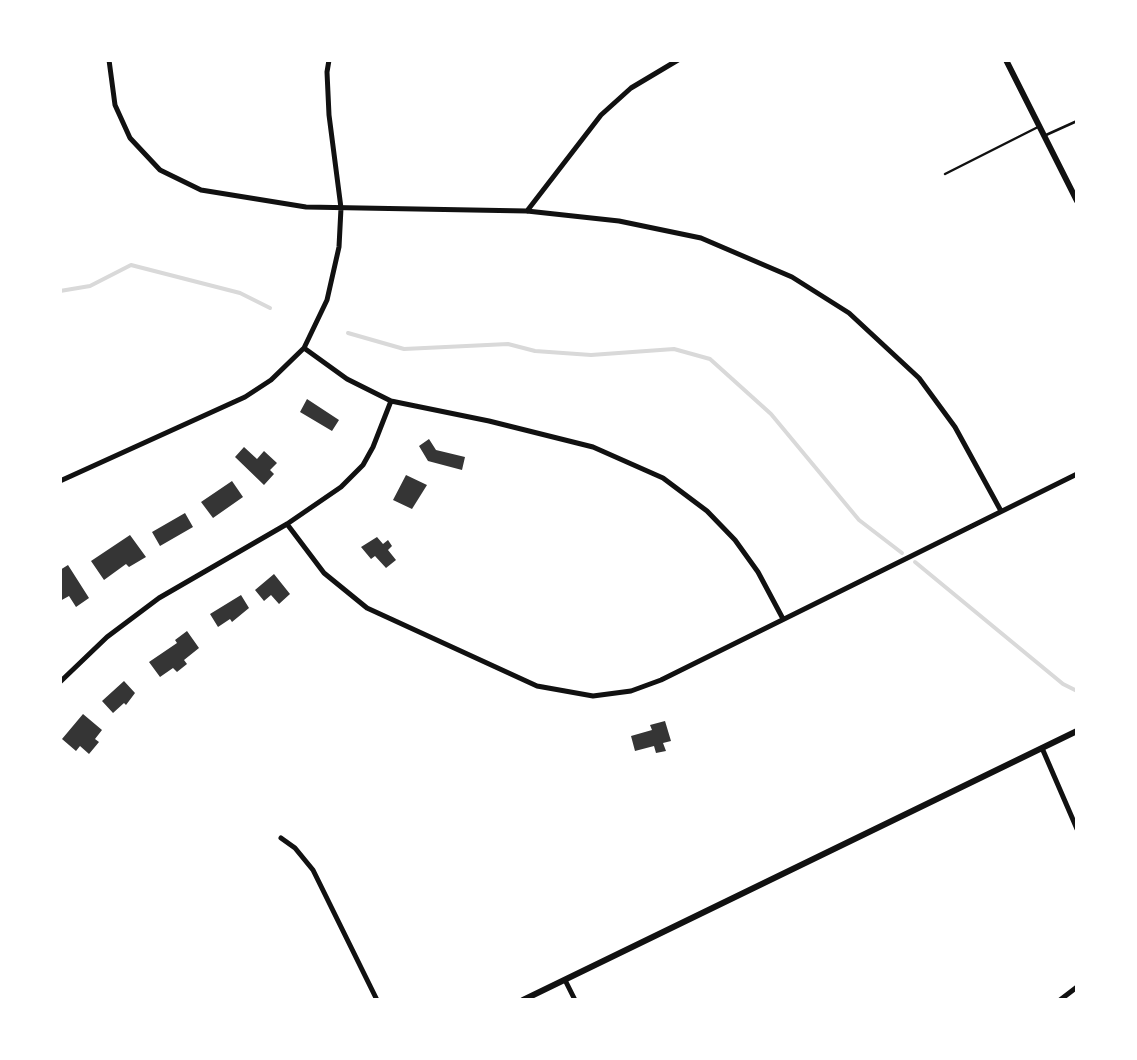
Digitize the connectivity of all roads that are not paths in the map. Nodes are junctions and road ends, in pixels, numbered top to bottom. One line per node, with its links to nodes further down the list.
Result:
1 (109, 60): 10 (street)
2 (329, 60): 10 (street)
3 (678, 60): 11 (street)
4 (1006, 60): 6 (street)
5 (1077, 120): 7 (lane)
6 (1040, 126): 7 (street); 8 (lane)
7 (1044, 136): 9 (street)
8 (945, 174)
9 (1077, 200)
10 (341, 208): 11 (street); 12 (street)
11 (526, 211): 16 (street)
12 (304, 348): 13 (street); 15 (street)
13 (390, 401): 17 (street); 18 (street)
14 (1077, 474): 16 (street)
15 (60, 481)
16 (1001, 511): 18 (street)
17 (286, 524): 18 (street); 19 (street)
18 (782, 618)
19 (60, 682)
20 (1077, 731): 21 (street)
21 (1042, 748): 22 (street); 24 (street)
22 (1077, 829)
23 (281, 838): 26 (street)
24 (565, 980): 27 (street); 28 (street)
25 (1077, 987): 29 (street)
26 (378, 1000)
27 (522, 1000)
28 (574, 1000)
29 (1060, 1000)

